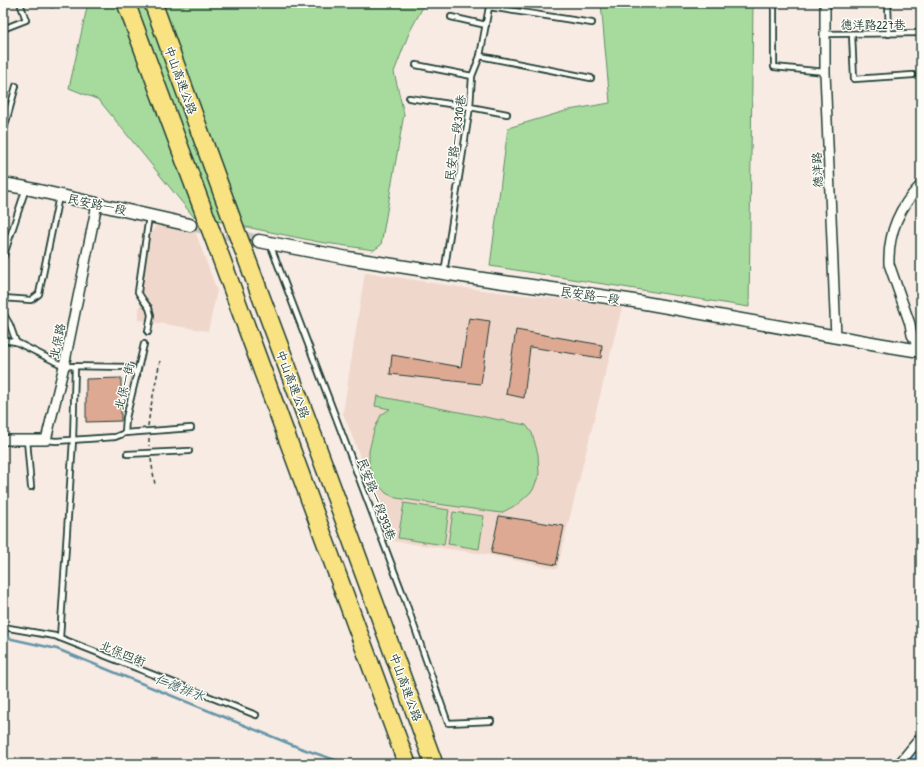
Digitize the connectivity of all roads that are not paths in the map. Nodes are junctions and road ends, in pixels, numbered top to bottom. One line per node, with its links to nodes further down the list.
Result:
1 (20, 3): 10 (lane)
2 (126, 3): 62 (highway, 中山高速公路, bridge)
3 (153, 3): 63 (highway, 中山高速公路, bridge)
4 (774, 3): 17 (lane)
5 (825, 3): 12 (street, 德洋路)
6 (888, 3): 14 (lane)
7 (451, 17): 9 (lane)
8 (592, 23): 9 (lane, 民安路一段310巷)
9 (486, 24): 15 (lane, 民安路一段310巷)
10 (3, 29)
11 (921, 33): 14 (lane, 德洋路227巷)
12 (826, 34): 13 (lane, 德洋路227巷); 17 (street, 德洋路)
13 (852, 34): 14 (lane, 德洋路227巷); 18 (lane)
14 (889, 34)
15 (480, 56): 19 (lane, 民安路一段310巷); 20 (lane)
16 (416, 65): 19 (lane)
17 (825, 72): 39 (street, 德洋路)
18 (913, 75)
19 (472, 76): 23 (lane, 民安路一段310巷)
20 (591, 78)
21 (16, 86): 25 (lane)
22 (409, 98): 23 (lane)
23 (470, 107): 24 (lane); 35 (lane, 民安路一段310巷)
24 (508, 114)
25 (3, 133)
26 (3, 184): 28 (street, 民安路一段)
27 (921, 185): 43 (street)
28 (26, 188): 29 (street, 民安路一段); 34 (lane)
29 (59, 196): 30 (street, 民安路一段); 36 (lane)
30 (97, 204): 31 (street, 民安路一段); 45 (street, 北保路)
31 (149, 216): 32 (street, 民安路一段); 38 (lane)
32 (190, 225)
33 (264, 242): 35 (street, 民安路一段); 60 (lane, 民安路一段393巷)
34 (3, 258)
35 (444, 274): 39 (street, 民安路一段)
36 (3, 298)
37 (3, 313): 41 (lane)
38 (148, 332)
39 (836, 337): 43 (street, 民安路一段)
40 (3, 340): 41 (lane)
41 (16, 342): 45 (lane)
42 (144, 344): 47 (lane, 北保一街)
43 (921, 350): 44 (street)
44 (921, 353)
45 (64, 366): 46 (lane); 52 (street, 北保路)
46 (75, 366): 47 (lane); 53 (lane)
47 (137, 375): 49 (lane, 北保一街)
48 (191, 428): 49 (lane)
49 (125, 433): 53 (lane)
50 (3, 440): 51 (street)
51 (27, 440): 52 (street); 56 (lane)
52 (46, 440): 53 (lane)
53 (73, 440): 58 (lane)
54 (189, 451): 55 (lane)
55 (127, 454)
56 (31, 487)
57 (3, 627): 58 (lane, 北保四街)
58 (60, 638): 59 (lane, 北保四街)
59 (256, 715)
60 (491, 721)
61 (921, 737): 64 (street)
62 (407, 764)
63 (434, 764)
64 (899, 764)

